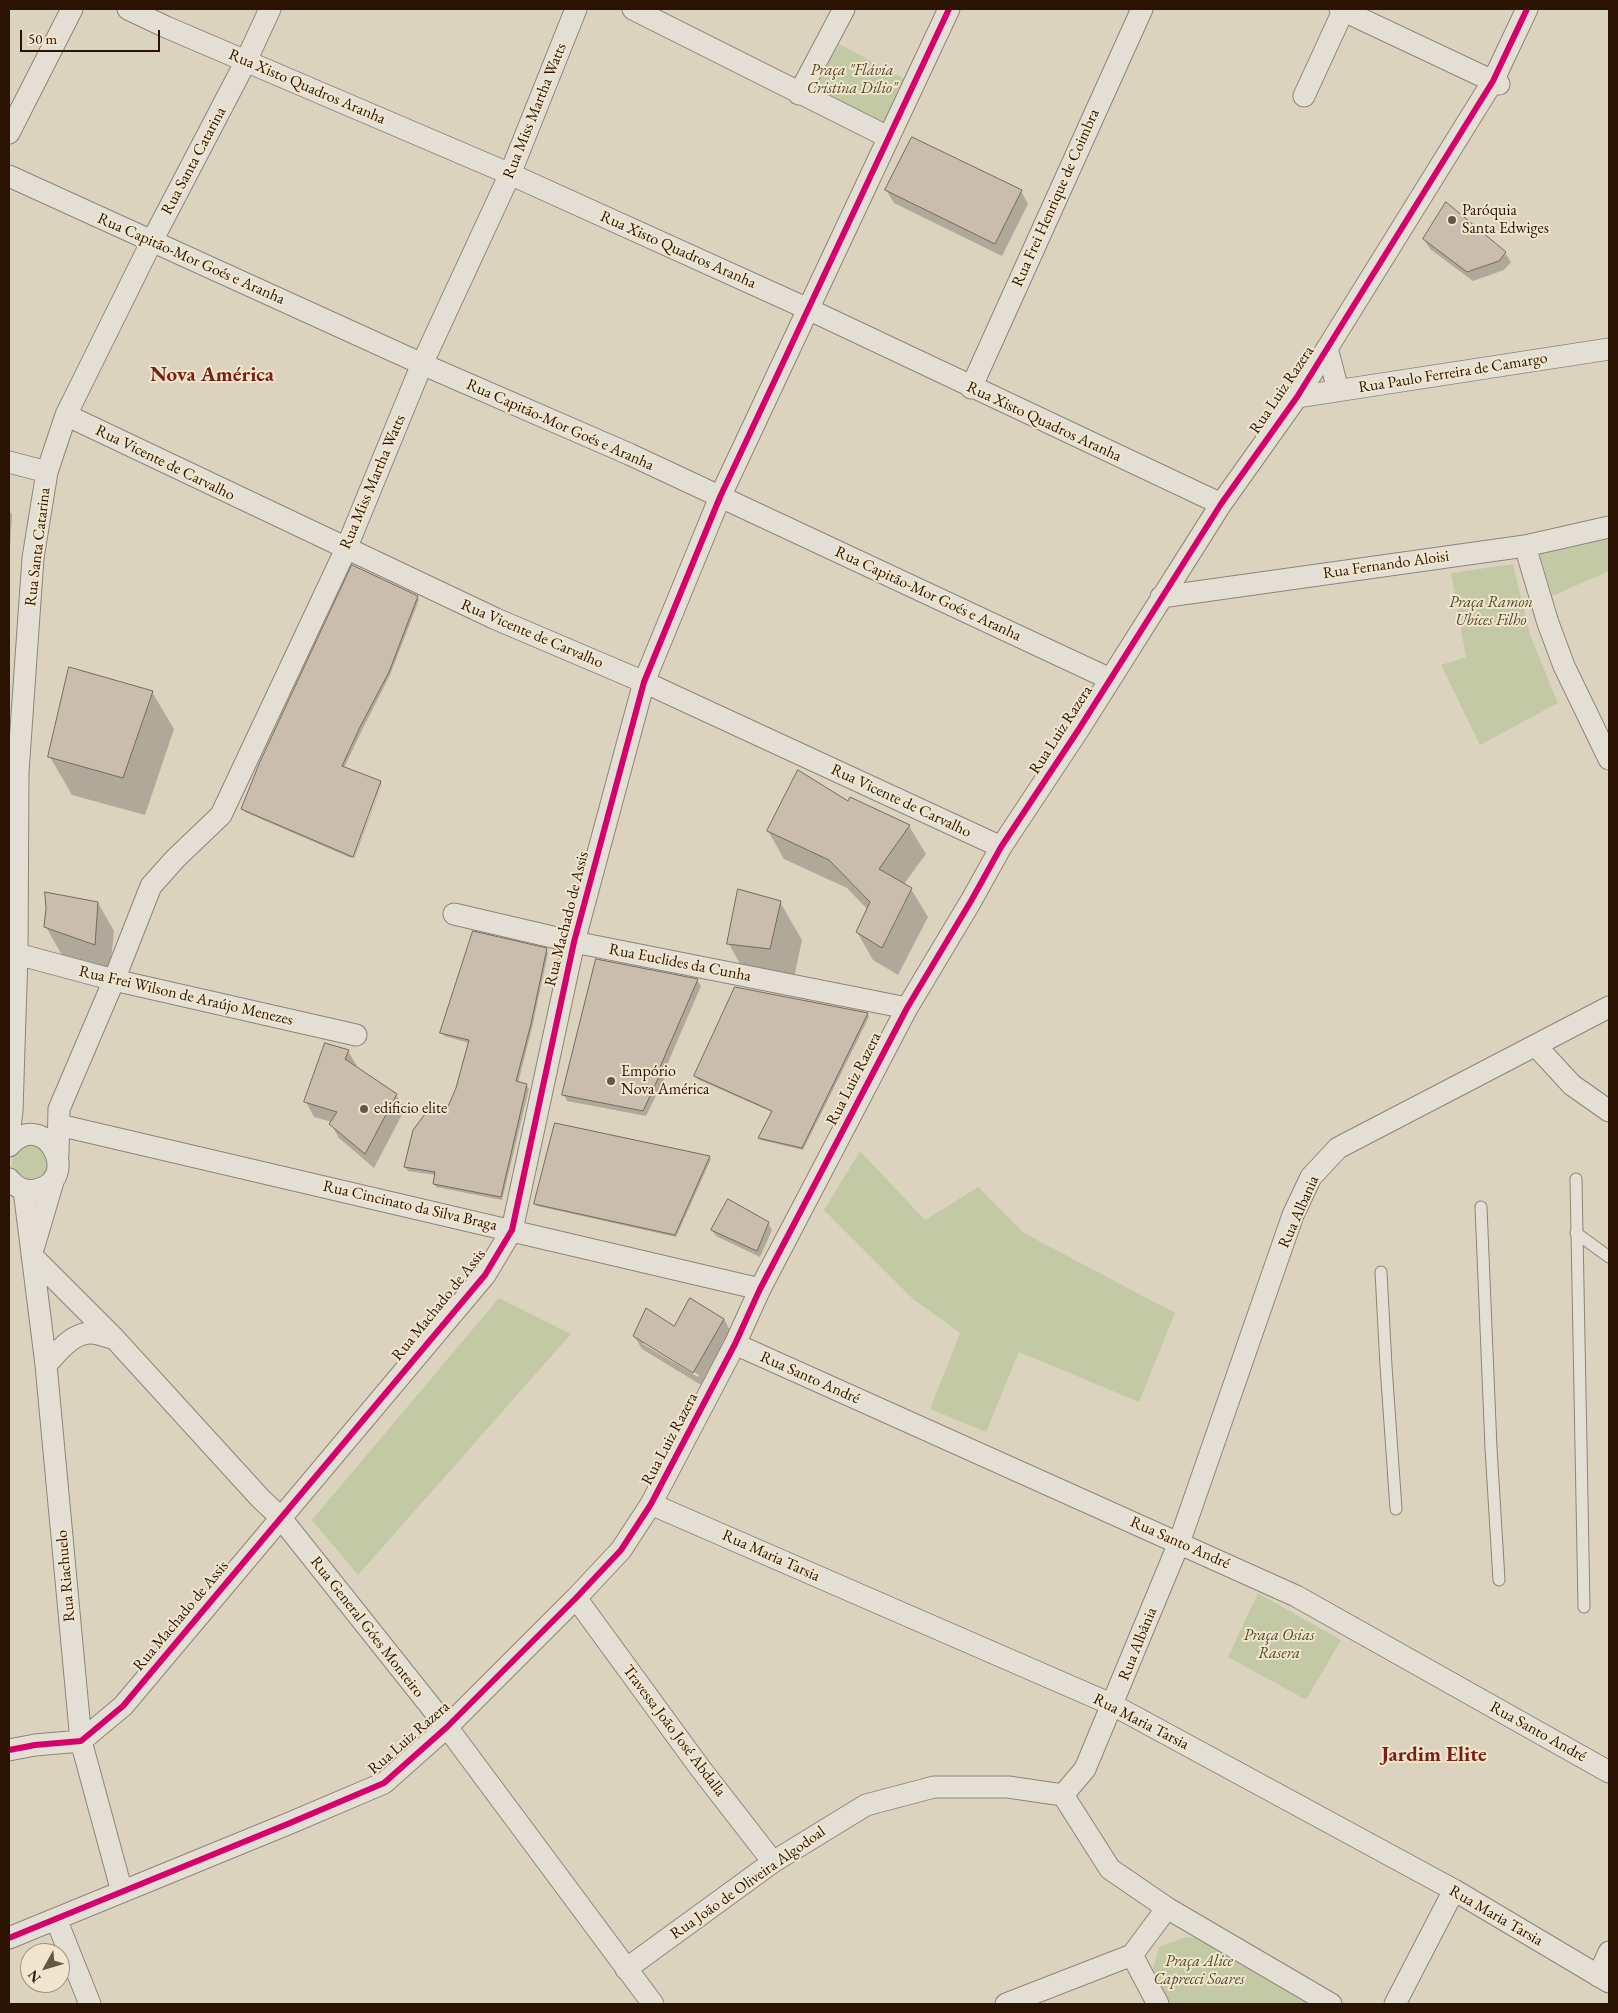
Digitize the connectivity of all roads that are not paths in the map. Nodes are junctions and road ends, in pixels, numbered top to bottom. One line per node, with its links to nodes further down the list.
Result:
1 (72, 9): 15 (street)
2 (128, 9): 11 (street, Rua Xisto Quadros Aranha)
3 (270, 9): 11 (street, Rua Santa Catarina)
4 (576, 9): 17 (street, Rua Miss Martha Watts)
5 (633, 9): 13 (street)
6 (844, 9): 13 (street)
7 (949, 9): 16 (street, Rua Machado de Assis)
8 (1142, 9): 24 (street, Rua Frei Henrique de Coimbra)
9 (1342, 9): 12 (street); 14 (street)
10 (1527, 9): 12 (street, Rua Luiz Razera)
11 (246, 61): 17 (street, Rua Xisto Quadros Aranha); 19 (street, Rua Santa Catarina)
12 (1496, 82): 21 (street, Rua Luiz Razera)
13 (799, 94): 16 (street)
14 (1304, 96)
15 (9, 133)
16 (888, 137): 20 (street, Rua Machado de Assis)
17 (510, 174): 20 (street, Rua Xisto Quadros Aranha); 23 (street, Rua Miss Martha Watts)
18 (9, 176): 19 (street, Rua Capitão-Mor Goés e Aranha)
19 (152, 241): 23 (street, Rua Capitão-Mor Goés e Aranha); 27 (street, Rua Santa Catarina)
20 (808, 309): 24 (street, Rua Xisto Quadros Aranha); 30 (street, Rua Machado de Assis)
21 (1327, 348): 25 (street); 26 (street, Rua Luiz Razera)
22 (1609, 349): 25 (street, Rua Paulo Ferreira de Camargo)
23 (422, 364): 30 (street, Rua Capitão-Mor Goés e Aranha); 34 (street, Rua Miss Martha Watts)
24 (971, 388): 31 (street, Rua Xisto Quadros Aranha)
25 (1338, 390): 26 (street, Rua Paulo Ferreira de Camargo)
26 (1297, 396): 31 (street, Rua Luiz Razera)
27 (66, 415): 29 (street, Rua Santa Catarina); 34 (street, Rua Vicente de Carvalho)
28 (9, 462): 29 (street)
29 (47, 472): 39 (street, Rua Santa Catarina)
30 (720, 497): 36 (street, Rua Capitão-Mor Goés e Aranha); 37 (street, Rua Machado de Assis)
31 (1221, 504): 35 (street, Rua Luiz Razera)
32 (1609, 527): 33 (street, Rua Fernando Aloisi)
33 (1525, 546): 35 (street, Rua Fernando Aloisi); 38 (street)
34 (346, 549): 37 (street, Rua Vicente de Carvalho); 44 (street, Rua Miss Martha Watts)
35 (1161, 597): 36 (street, Rua Luiz Razera)
36 (1110, 678): 40 (street, Rua Luiz Razera)
37 (644, 682): 40 (street, Rua Vicente de Carvalho); 42 (street, Rua Machado de Assis)
38 (1609, 759)
39 (13, 770): 43 (street, Rua Santa Catarina)
40 (1001, 847): 46 (street, Rua Luiz Razera)
41 (454, 914): 42 (street, Rua Euclides da Cunha)
42 (574, 942): 46 (street, Rua Euclides da Cunha); 58 (street, Rua Machado de Assis)
43 (17, 954): 44 (street, Rua Frei Wilson de Araújo Menezes); 51 (street, Rua Santa Catarina)
44 (114, 980): 47 (street, Rua Frei Wilson de Araújo Menezes); 50 (street, Rua Miss Martha Watts)
45 (1609, 1007): 48 (street, Rua Albania)
46 (907, 1008): 63 (street, Rua Luiz Razera)
47 (356, 1035)
48 (1536, 1046): 49 (street); 70 (street, Rua Albania)
49 (1609, 1111)
50 (59, 1117): 51 (street); 53 (street); 58 (street, Rua Cincinato da Silva Braga)
51 (18, 1135): 52 (street); 53 (street)
52 (9, 1146)
53 (58, 1155): 54 (street, Rua Riachuelo)
54 (54, 1178): 56 (street); 60 (street, Rua Riachuelo)
55 (1576, 1179): 59 (lane)
56 (13, 1183): 60 (street, Rua Riachuelo)
57 (1481, 1207): 71 (lane)
58 (512, 1230): 63 (street, Rua Cincinato da Silva Braga); 69 (street, Rua Machado de Assis)
59 (1576, 1233): 61 (lane); 73 (lane)
60 (32, 1256): 64 (street, Rua General Góes Monteiro); 66 (street, Rua Riachuelo)
61 (1609, 1257)
62 (1381, 1272): 68 (lane)
63 (760, 1289): 65 (street, Rua Luiz Razera)
64 (114, 1339): 66 (street); 69 (street, Rua General Góes Monteiro)
65 (735, 1344): 67 (street, Rua Luiz Razera); 70 (street, Rua Santo André)
66 (46, 1365): 76 (street, Rua Riachuelo)
67 (651, 1504): 72 (street, Rua Luiz Razera); 74 (street, Rua Maria Tarsia)
68 (1396, 1509)
69 (280, 1517): 75 (street, Rua General Góes Monteiro); 76 (street, Rua Machado de Assis)
70 (1180, 1543): 74 (street, Rua Albânia); 78 (street, Rua Santo André)
71 (1499, 1580)
72 (576, 1598): 75 (street, Rua Luiz Razera); 80 (street, Travessa João José Abdalla)
73 (1584, 1607)
74 (1113, 1705): 79 (street, Rua Albânia); 81 (street, Rua Maria Tarsia)
75 (446, 1727): 82 (street, Rua Luiz Razera); 88 (street, Rua General Góes Monteiro)
76 (81, 1741): 77 (street); 82 (street, Rua Riachuelo)
77 (9, 1750)
78 (1609, 1772)
79 (1063, 1795): 80 (street, Rua João de Oliveira Algodoal); 83 (street)
80 (773, 1862): 88 (street, Rua João de Oliveira Algodoal)
81 (1454, 1890): 89 (street, Rua Maria Tarsia); 95 (street)
82 (122, 1892): 84 (street, Rua Luiz Razera)
83 (1167, 1908): 87 (street); 94 (street)
84 (56, 1919): 85 (street, Rua Luiz Razera); 90 (street)
85 (9, 1938)
86 (1609, 1952): 89 (street)
87 (1132, 1955): 92 (street); 93 (street)
88 (626, 1969): 91 (street, Rua General Góes Monteiro)
89 (1604, 1979)
90 (90, 2004)
91 (653, 2004)
92 (1006, 2004)
93 (1158, 2004)
94 (1331, 2004)
95 (1395, 2004)

